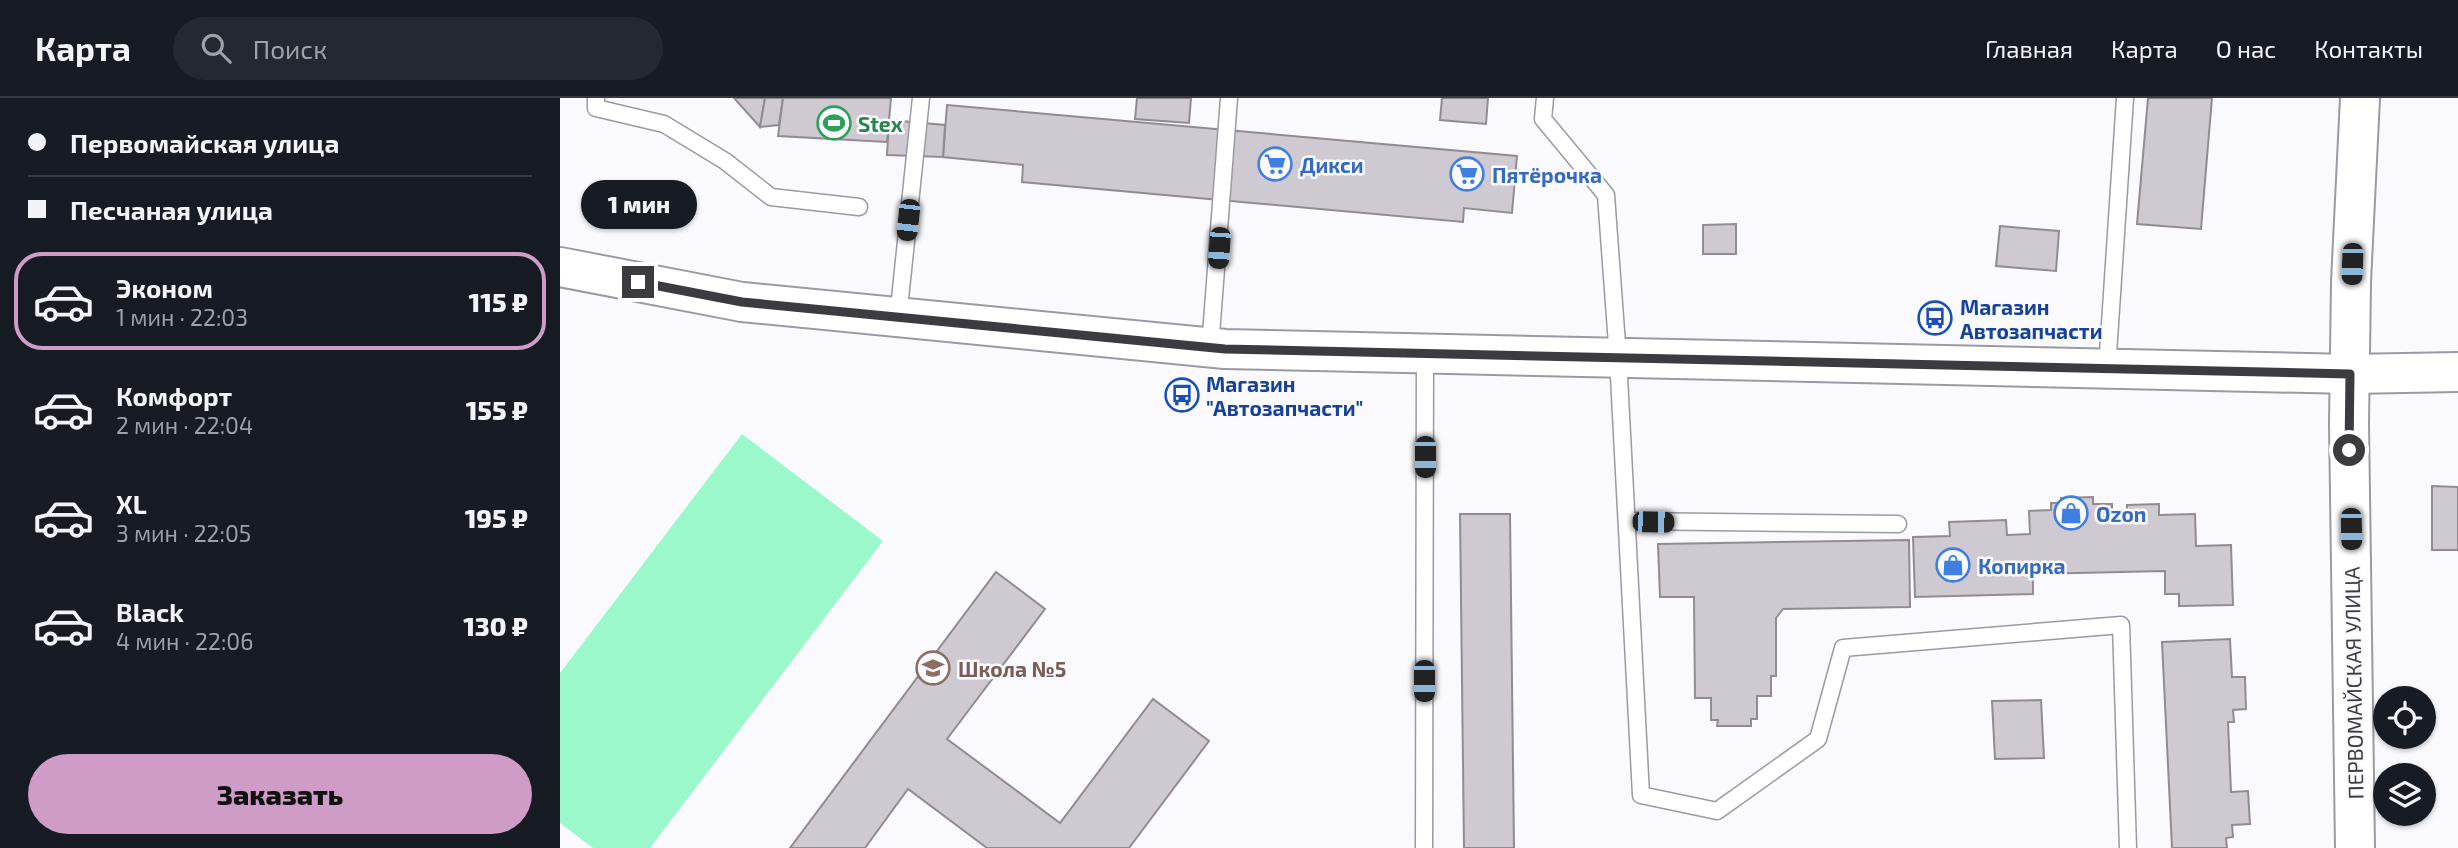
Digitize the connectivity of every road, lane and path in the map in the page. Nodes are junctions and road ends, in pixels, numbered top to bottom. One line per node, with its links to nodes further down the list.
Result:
1 (596, 98): 7 (lane)
2 (920, 98): 9 (lane)
3 (1229, 98): 10 (lane)
4 (1545, 98): 12 (lane)
5 (2125, 98): 13 (lane)
6 (2360, 98): 15 (street, ПЕРВОМАЙСКАЯ УЛИЦА)
7 (859, 207)
8 (560, 267): 9 (street)
9 (898, 317): 10 (street)
10 (1210, 348): 11 (street)
11 (1425, 353): 12 (street); 18 (lane)
12 (1618, 358): 13 (street); 16 (lane)
13 (2107, 369): 15 (street)
14 (2458, 372): 15 (street)
15 (2350, 374): 20 (street, ПЕРВОМАЙСКАЯ УЛИЦА)
16 (1627, 521): 17 (lane); 19 (lane)
17 (1898, 524)
18 (1424, 848)
19 (2128, 848)
20 (2356, 848)

